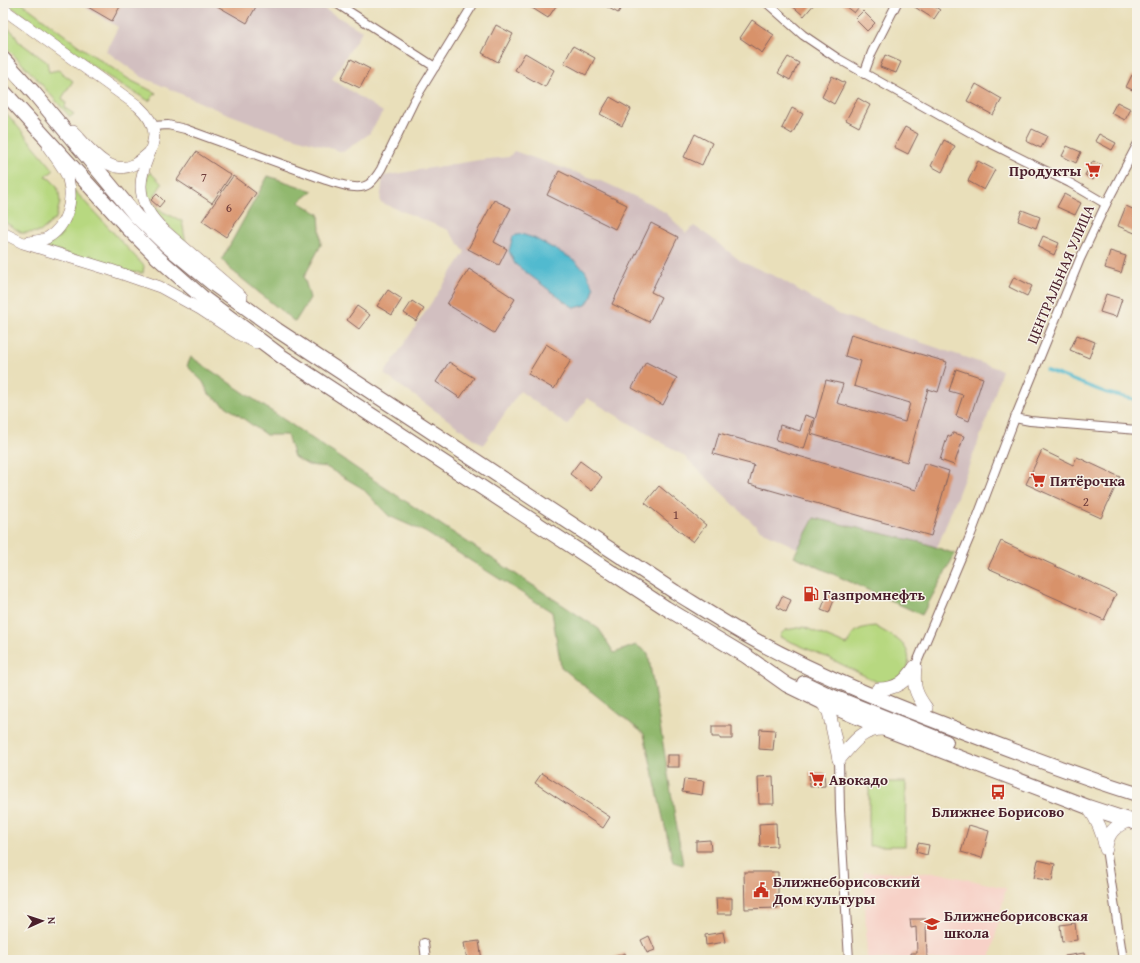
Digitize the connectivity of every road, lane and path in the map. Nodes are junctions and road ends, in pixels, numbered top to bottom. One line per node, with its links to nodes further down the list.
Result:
1 (336, 3): 7 (street)
2 (474, 3): 7 (street)
3 (767, 3): 8 (street)
4 (897, 3): 8 (street)
5 (3, 9): 12 (street)
6 (3, 59): 10 (highway)
7 (435, 67): 12 (street)
8 (864, 74): 15 (street)
9 (3, 91): 11 (highway)
10 (34, 93): 14 (street); 18 (highway)
11 (33, 124): 17 (street); 19 (highway)
12 (153, 126): 14 (street)
13 (1137, 145): 15 (street, ЦЕНТРАЛЬНАЯ УЛИЦА)
14 (150, 152): 18 (street)
15 (1106, 204): 20 (street, ЦЕНТРАЛЬНАЯ УЛИЦА)
16 (3, 233): 17 (street)
17 (23, 243): 19 (street)
18 (277, 330): 22 (highway)
19 (281, 356): 23 (highway)
20 (1015, 418): 21 (street); 24 (street, ЦЕНТРАЛЬНАЯ УЛИЦА)
21 (1137, 430)
22 (618, 553): 25 (highway); 30 (highway)
23 (746, 656): 26 (highway); 33 (highway)
24 (916, 667): 25 (main road); 27 (main road)
25 (878, 689): 27 (highway)
26 (822, 702): 28 (highway); 29 (main road)
27 (926, 708): 30 (highway)
28 (885, 729): 29 (main road); 32 (highway)
29 (839, 759): 37 (street)
30 (1121, 789): 31 (highway)
31 (1137, 794)
32 (1088, 807): 33 (highway); 34 (main road)
33 (1134, 820): 34 (main road)
34 (1106, 849): 38 (street)
35 (424, 943): 36 (street)
36 (426, 960)
37 (849, 960)
38 (1123, 960)

